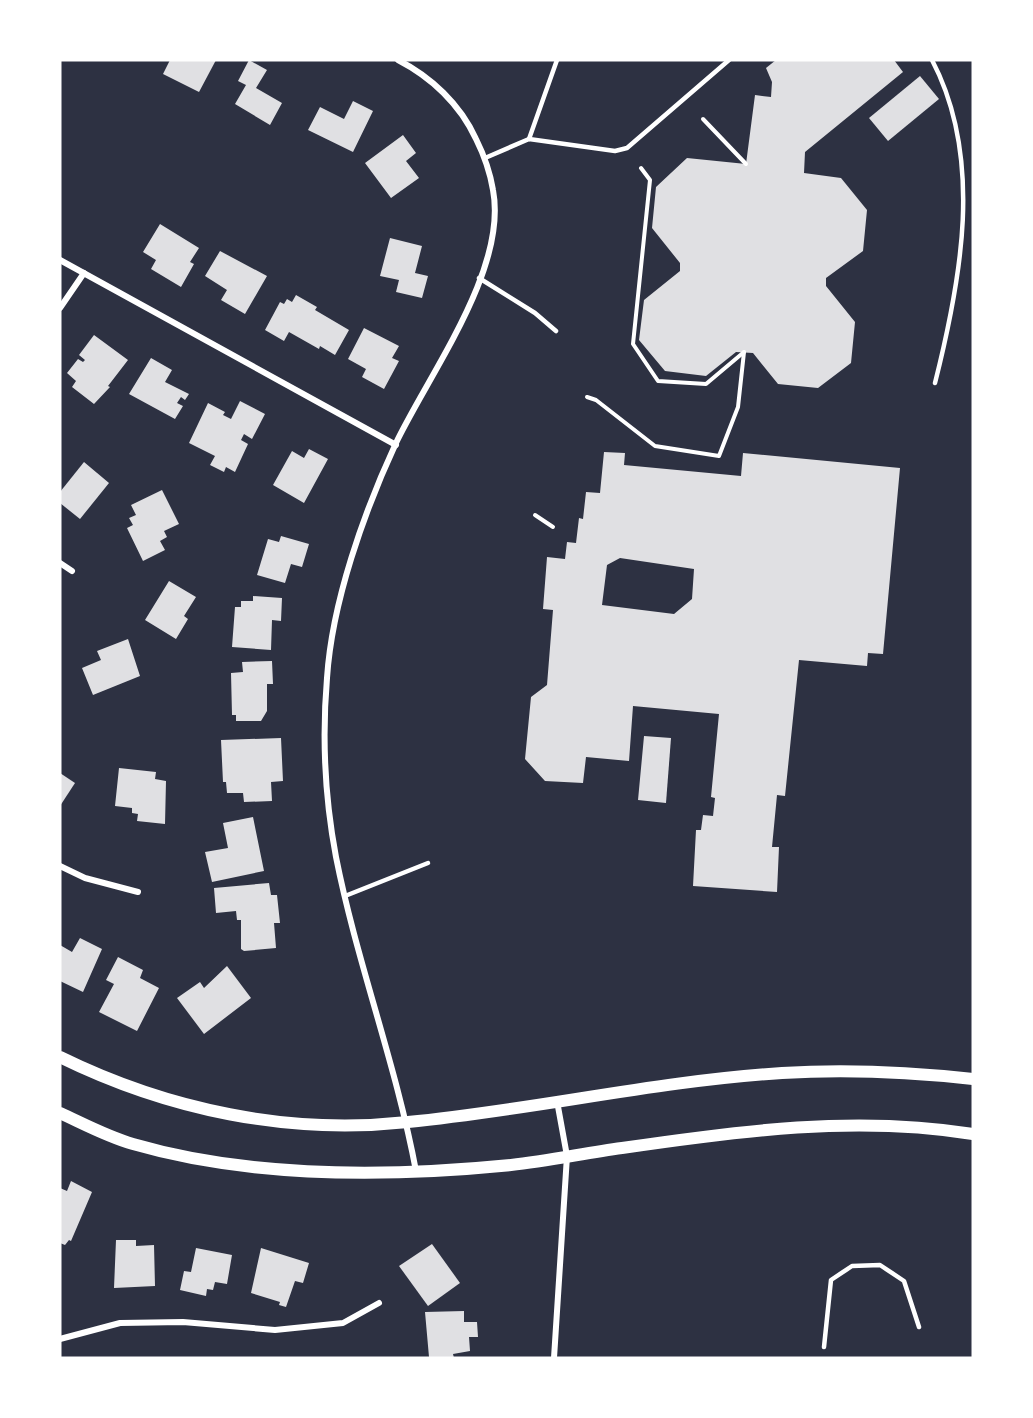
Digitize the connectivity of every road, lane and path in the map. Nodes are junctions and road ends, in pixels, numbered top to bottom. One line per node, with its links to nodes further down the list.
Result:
1 (398, 60): 7 (street)
2 (557, 60): 6 (lane)
3 (729, 60): 6 (lane)
4 (932, 60): 15 (lane)
5 (703, 119): 8 (path)
6 (529, 138): 7 (lane)
7 (485, 158): 12 (street)
8 (746, 164)
9 (641, 168): 16 (path)
10 (60, 260): 11 (street)
11 (84, 273): 13 (street); 17 (street)
12 (479, 278): 14 (lane); 17 (street)
13 (60, 308)
14 (556, 331)
15 (935, 383)
16 (586, 398)
17 (396, 445): 25 (street)
18 (535, 515): 19 (path)
19 (553, 527)
20 (60, 563): 21 (street)
21 (72, 571)
22 (428, 863): 25 (lane)
23 (60, 867): 24 (street)
24 (138, 892)
25 (345, 896): 30 (street)
26 (60, 1057): 30 (main road)
27 (973, 1079): 28 (main road)
28 (557, 1101): 30 (main road); 32 (street)
29 (60, 1113): 33 (main road)
30 (407, 1123): 33 (street)
31 (973, 1134): 32 (main road)
32 (567, 1156): 33 (main road); 38 (street)
33 (416, 1171)
34 (379, 1303): 36 (street)
35 (919, 1327): 37 (lane)
36 (60, 1339)
37 (824, 1347)
38 (554, 1358)

